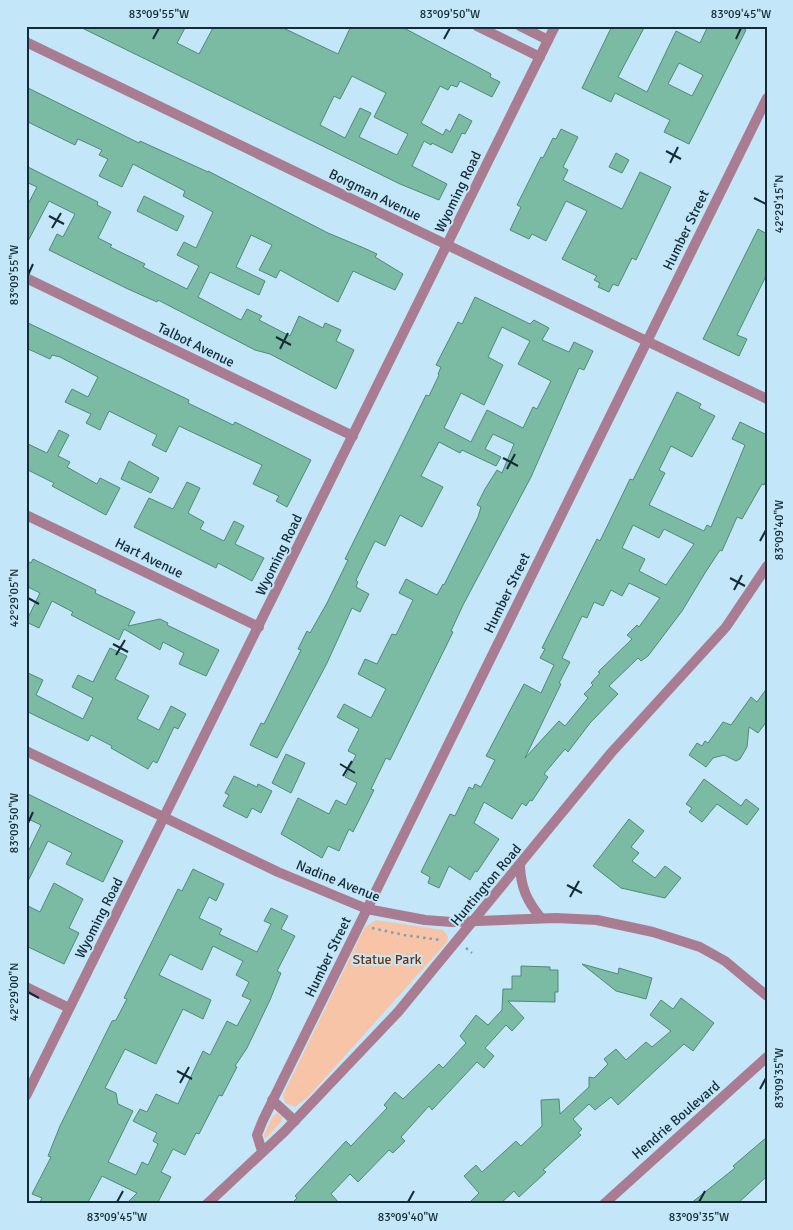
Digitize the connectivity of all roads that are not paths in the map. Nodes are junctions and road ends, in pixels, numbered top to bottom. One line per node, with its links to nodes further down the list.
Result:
1 (477, 26): 6 (street)
2 (520, 26): 4 (street)
3 (555, 26): 4 (street, Wyoming Road)
4 (548, 40): 6 (street, Wyoming Road)
5 (26, 42): 8 (street, Borgman Avenue)
6 (540, 57): 8 (street, Wyoming Road)
7 (767, 98): 10 (street, Humber Street)
8 (447, 245): 10 (street, Borgman Avenue); 12 (street, Wyoming Road)
9 (26, 278): 12 (street, Talbot Avenue)
10 (646, 342): 11 (street, Borgman Avenue); 19 (street, Humber Street)
11 (767, 399)
12 (353, 436): 15 (street, Wyoming Road)
13 (26, 515): 15 (street, Hart Avenue)
14 (767, 566): 18 (street, Huntington Road)
15 (259, 627): 17 (street, Wyoming Road)
16 (26, 751): 17 (street, Nadine Avenue)
17 (164, 818): 19 (street, Nadine Avenue); 24 (street, Wyoming Road)
18 (520, 866): 20 (street); 21 (street, Huntington Road)
19 (367, 909): 21 (street, Nadine Avenue); 27 (street, Humber Street)
20 (541, 918): 21 (street, Nadine Avenue); 23 (street, Nadine Avenue)
21 (473, 920): 28 (street, Huntington Road)
22 (26, 987): 24 (street)
23 (767, 996)
24 (69, 1008): 26 (street, Wyoming Road)
25 (767, 1057): 31 (street, Hendrie Boulevard)
26 (26, 1096)
27 (272, 1100): 28 (street); 29 (street, Humber Street)
28 (295, 1121): 29 (street, Huntington Road)
29 (262, 1151): 30 (street, Huntington Road)
30 (208, 1204)
31 (604, 1204)

